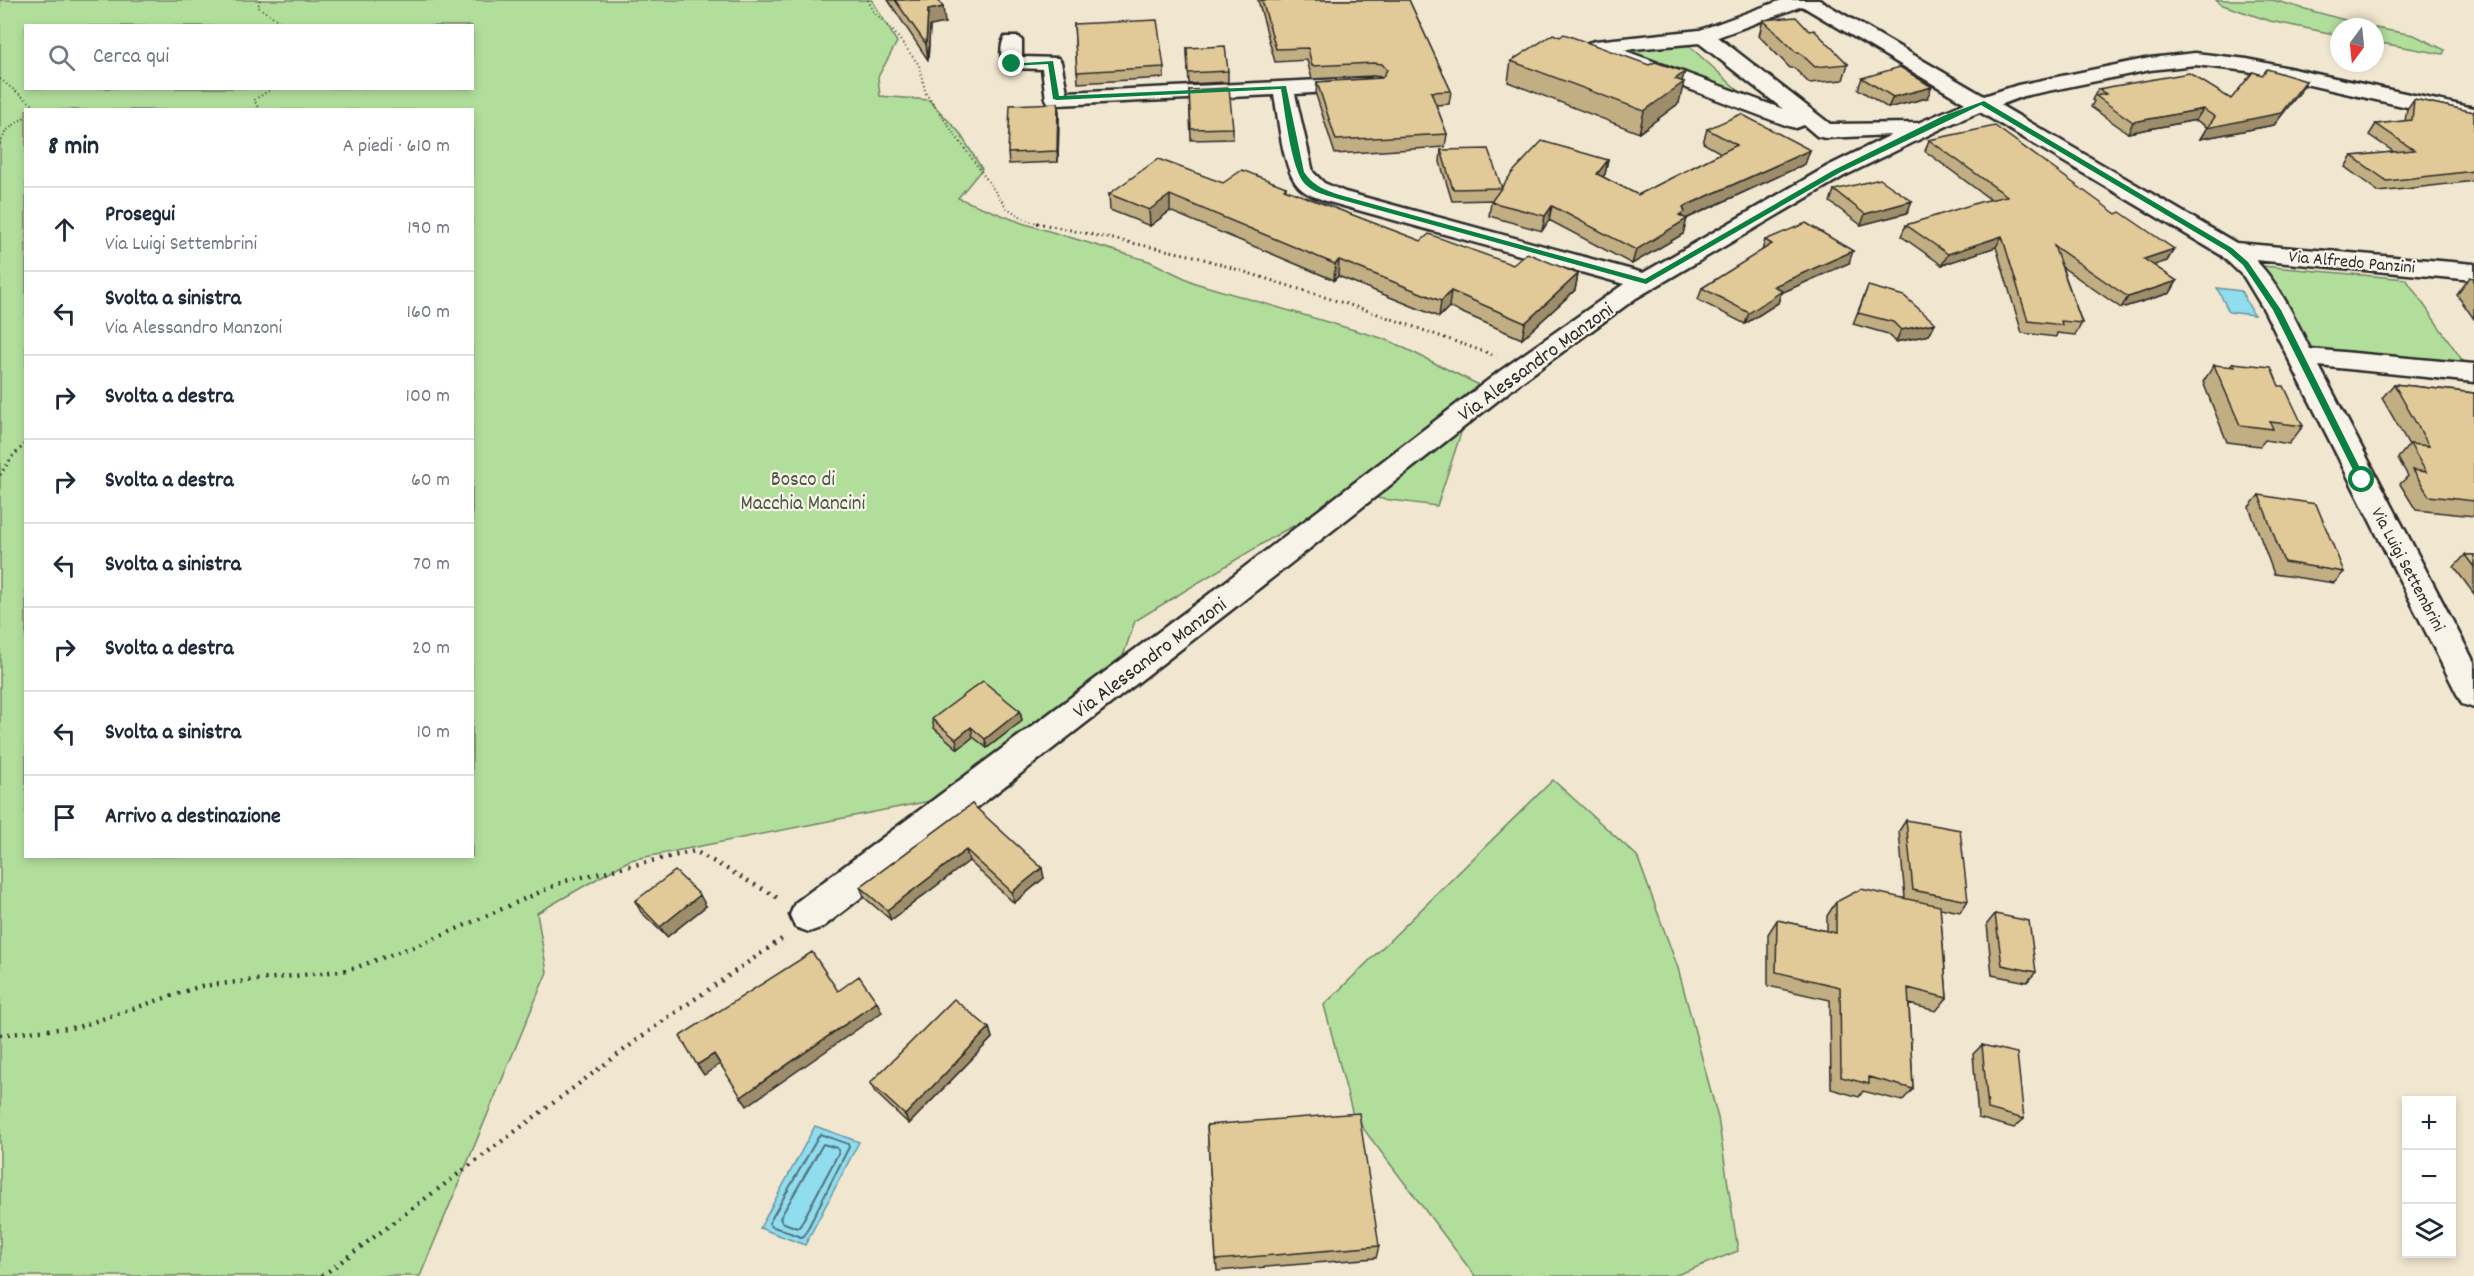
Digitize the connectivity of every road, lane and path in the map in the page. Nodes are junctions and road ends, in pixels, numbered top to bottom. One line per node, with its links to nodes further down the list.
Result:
1 (260, 0): 4 (path)
2 (868, 0): 23 (path)
3 (1802, 0): 5 (street); 11 (street, Via Luigi Settembrini)
4 (284, 24)
5 (1703, 36): 17 (street); 17 (street)
6 (1012, 41): 9 (street)
7 (0, 79): 12 (path)
8 (1372, 84): 9 (street)
9 (1283, 87): 21 (street)
10 (270, 90): 13 (path)
11 (1982, 102): 14 (street, Via Alessandro Manzoni); 16 (street, Via Alessandro Manzoni); 19 (street, Via Luigi Settembrini)
12 (37, 108)
13 (259, 108)
14 (2474, 115)
15 (24, 118): 18 (path)
16 (1925, 128): 17 (street); 21 (street, Via Alessandro Manzoni)
17 (1825, 131)
18 (0, 144)
19 (2230, 250): 20 (street, Via Alfredo Panzini); 22 (street, Via Luigi Settembrini)
20 (2474, 272)
21 (1646, 282): 23 (street, Via Alessandro Manzoni)
22 (2300, 356): 24 (street); 27 (street, Via Luigi Settembrini)
23 (1525, 366): 28 (street, Via Alessandro Manzoni)
24 (2474, 373)
25 (24, 445): 26 (path)
26 (0, 475)
27 (2474, 695)
28 (809, 915): 29 (path); 30 (path)
29 (0, 1035)
30 (322, 1276)

